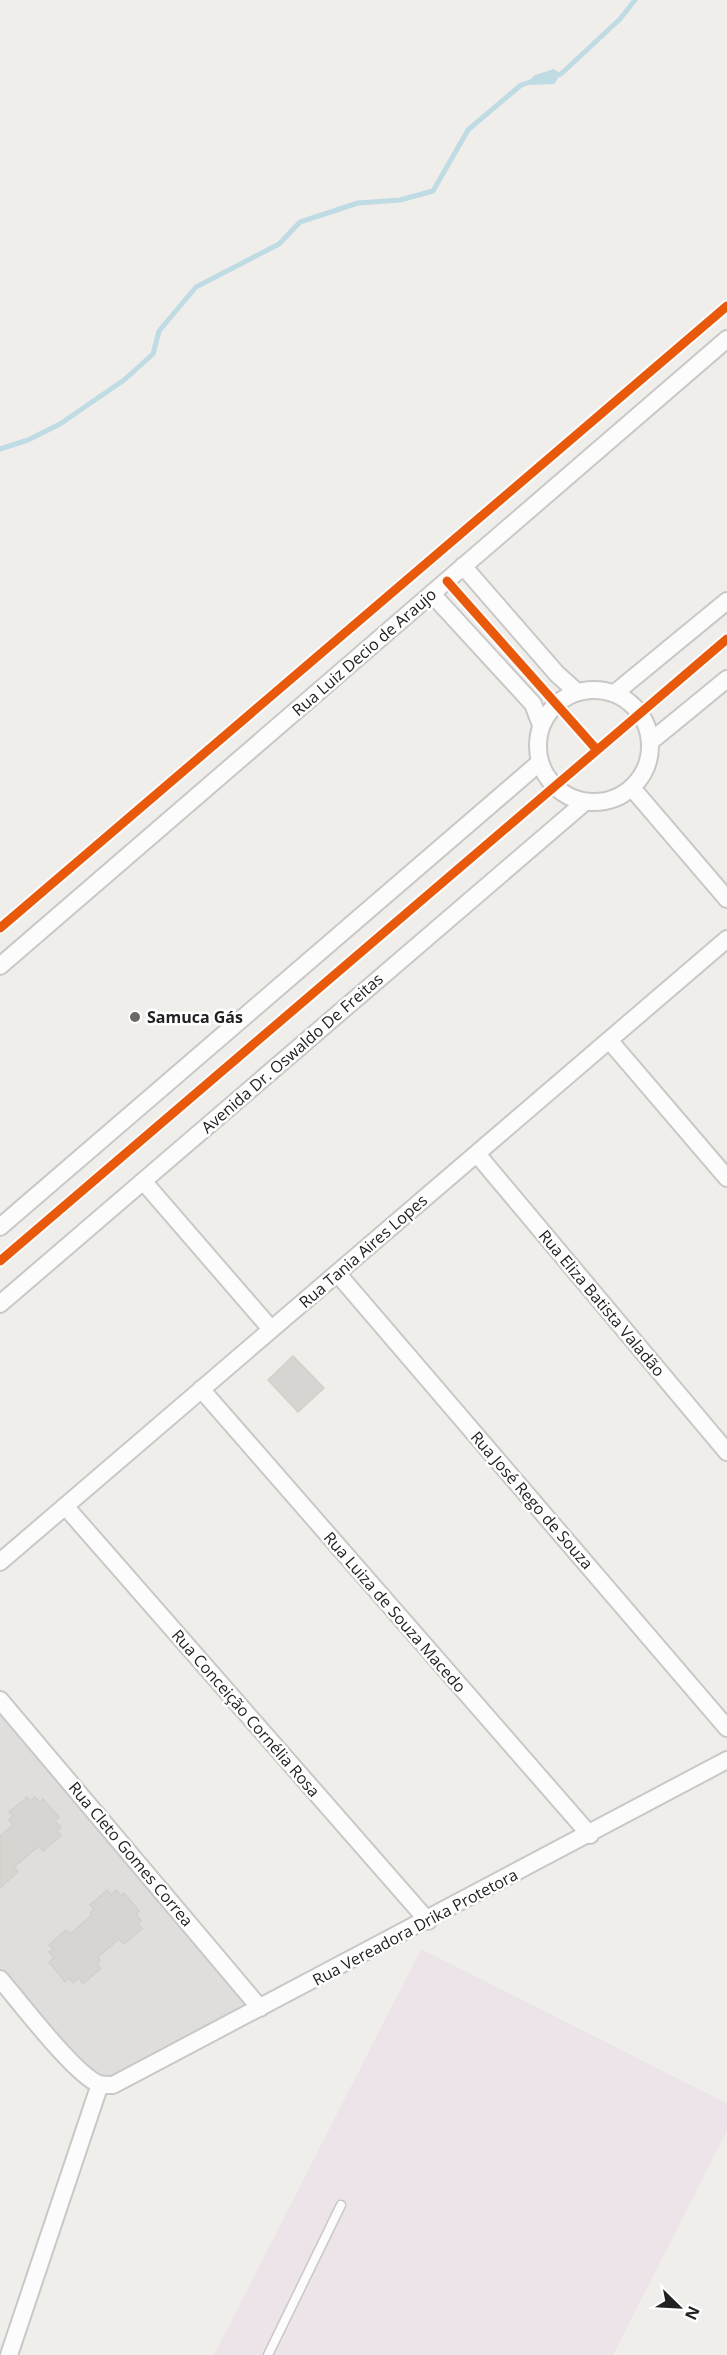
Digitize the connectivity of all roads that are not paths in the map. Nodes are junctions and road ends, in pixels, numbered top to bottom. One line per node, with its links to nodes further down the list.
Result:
1 (727, 339): 2 (street, Rua Luiz Decio de Araujo)
2 (463, 566): 3 (street, Rua Luiz Decio de Araujo); 6 (street)
3 (432, 594): 8 (street); 15 (street, Rua Luiz Decio de Araujo)
4 (727, 601): 7 (street)
5 (727, 679): 9 (street)
6 (577, 692): 7 (street); 8 (street)
7 (615, 693): 9 (street)
8 (541, 725): 10 (street)
9 (650, 742): 11 (street)
10 (539, 763): 12 (street); 20 (street)
11 (632, 788): 12 (street); 13 (street)
12 (585, 802): 19 (street, Avenida Dr. Oswaldo De Freitas)
13 (727, 899)
14 (727, 939): 16 (street, Rua Tania Aires Lopes)
15 (0, 966)
16 (609, 1040): 17 (street, Rua Tania Aires Lopes); 18 (street)
17 (477, 1154): 21 (street, Rua Tania Aires Lopes); 25 (street, Rua Eliza Batista Valadão)
18 (727, 1178)
19 (143, 1181): 22 (street, Avenida Dr. Oswaldo De Freitas); 23 (street)
20 (0, 1227)
21 (337, 1273): 23 (street, Rua Tania Aires Lopes); 29 (street, Rua José Rego de Souza)
22 (0, 1304)
23 (272, 1329): 24 (street, Rua Tania Aires Lopes)
24 (201, 1389): 26 (street, Rua Tania Aires Lopes); 31 (street, Rua Luiza de Souza Macedo)
25 (727, 1452)
26 (65, 1506): 27 (street, Rua Tania Aires Lopes); 32 (street, Rua Conceição Cornélia Rosa)
27 (0, 1562)
28 (0, 1700): 34 (street, Rua Cleto Gomes Correa)
29 (727, 1728)
30 (727, 1760): 31 (street, Rua Vereadora Drika Protetora)
31 (590, 1835): 32 (street, Rua Vereadora Drika Protetora)
32 (428, 1921): 34 (street, Rua Vereadora Drika Protetora)
33 (0, 1979): 35 (street)
34 (260, 2008): 35 (street, Rua Vereadora Drika Protetora)
35 (100, 2084): 37 (street)
36 (341, 2205): 38 (lane)
37 (9, 2355)
38 (268, 2355)

